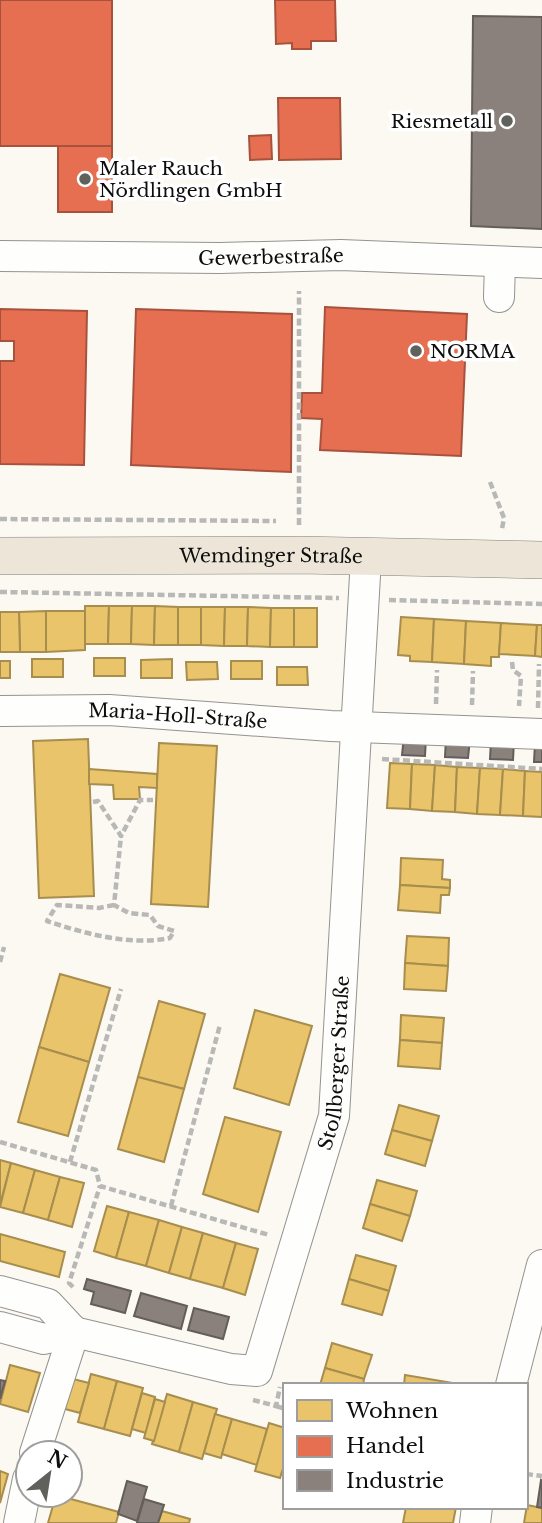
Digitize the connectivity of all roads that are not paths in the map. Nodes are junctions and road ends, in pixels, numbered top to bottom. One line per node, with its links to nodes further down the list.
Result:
1 (0, 256): 2 (street, Gewerbestraße)
2 (500, 262): 3 (street, Gewerbestraße); 4 (street)
3 (542, 263)
4 (499, 297)
5 (0, 556): 6 (main road, Wemdinger Straße)
6 (366, 558): 7 (main road, Wemdinger Straße); 9 (street, Stollberger Straße)
7 (542, 560)
8 (0, 711): 9 (street, Maria-Holl-Straße)
9 (356, 726): 10 (street, Maria-Holl-Straße); 14 (street, Stollberger Straße)
10 (532, 734)
11 (542, 1265): 15 (street)
12 (0, 1291): 14 (street)
13 (0, 1327): 14 (street, Stollberger Straße)
14 (74, 1332): 16 (street)
15 (512, 1383)
16 (40, 1439)

